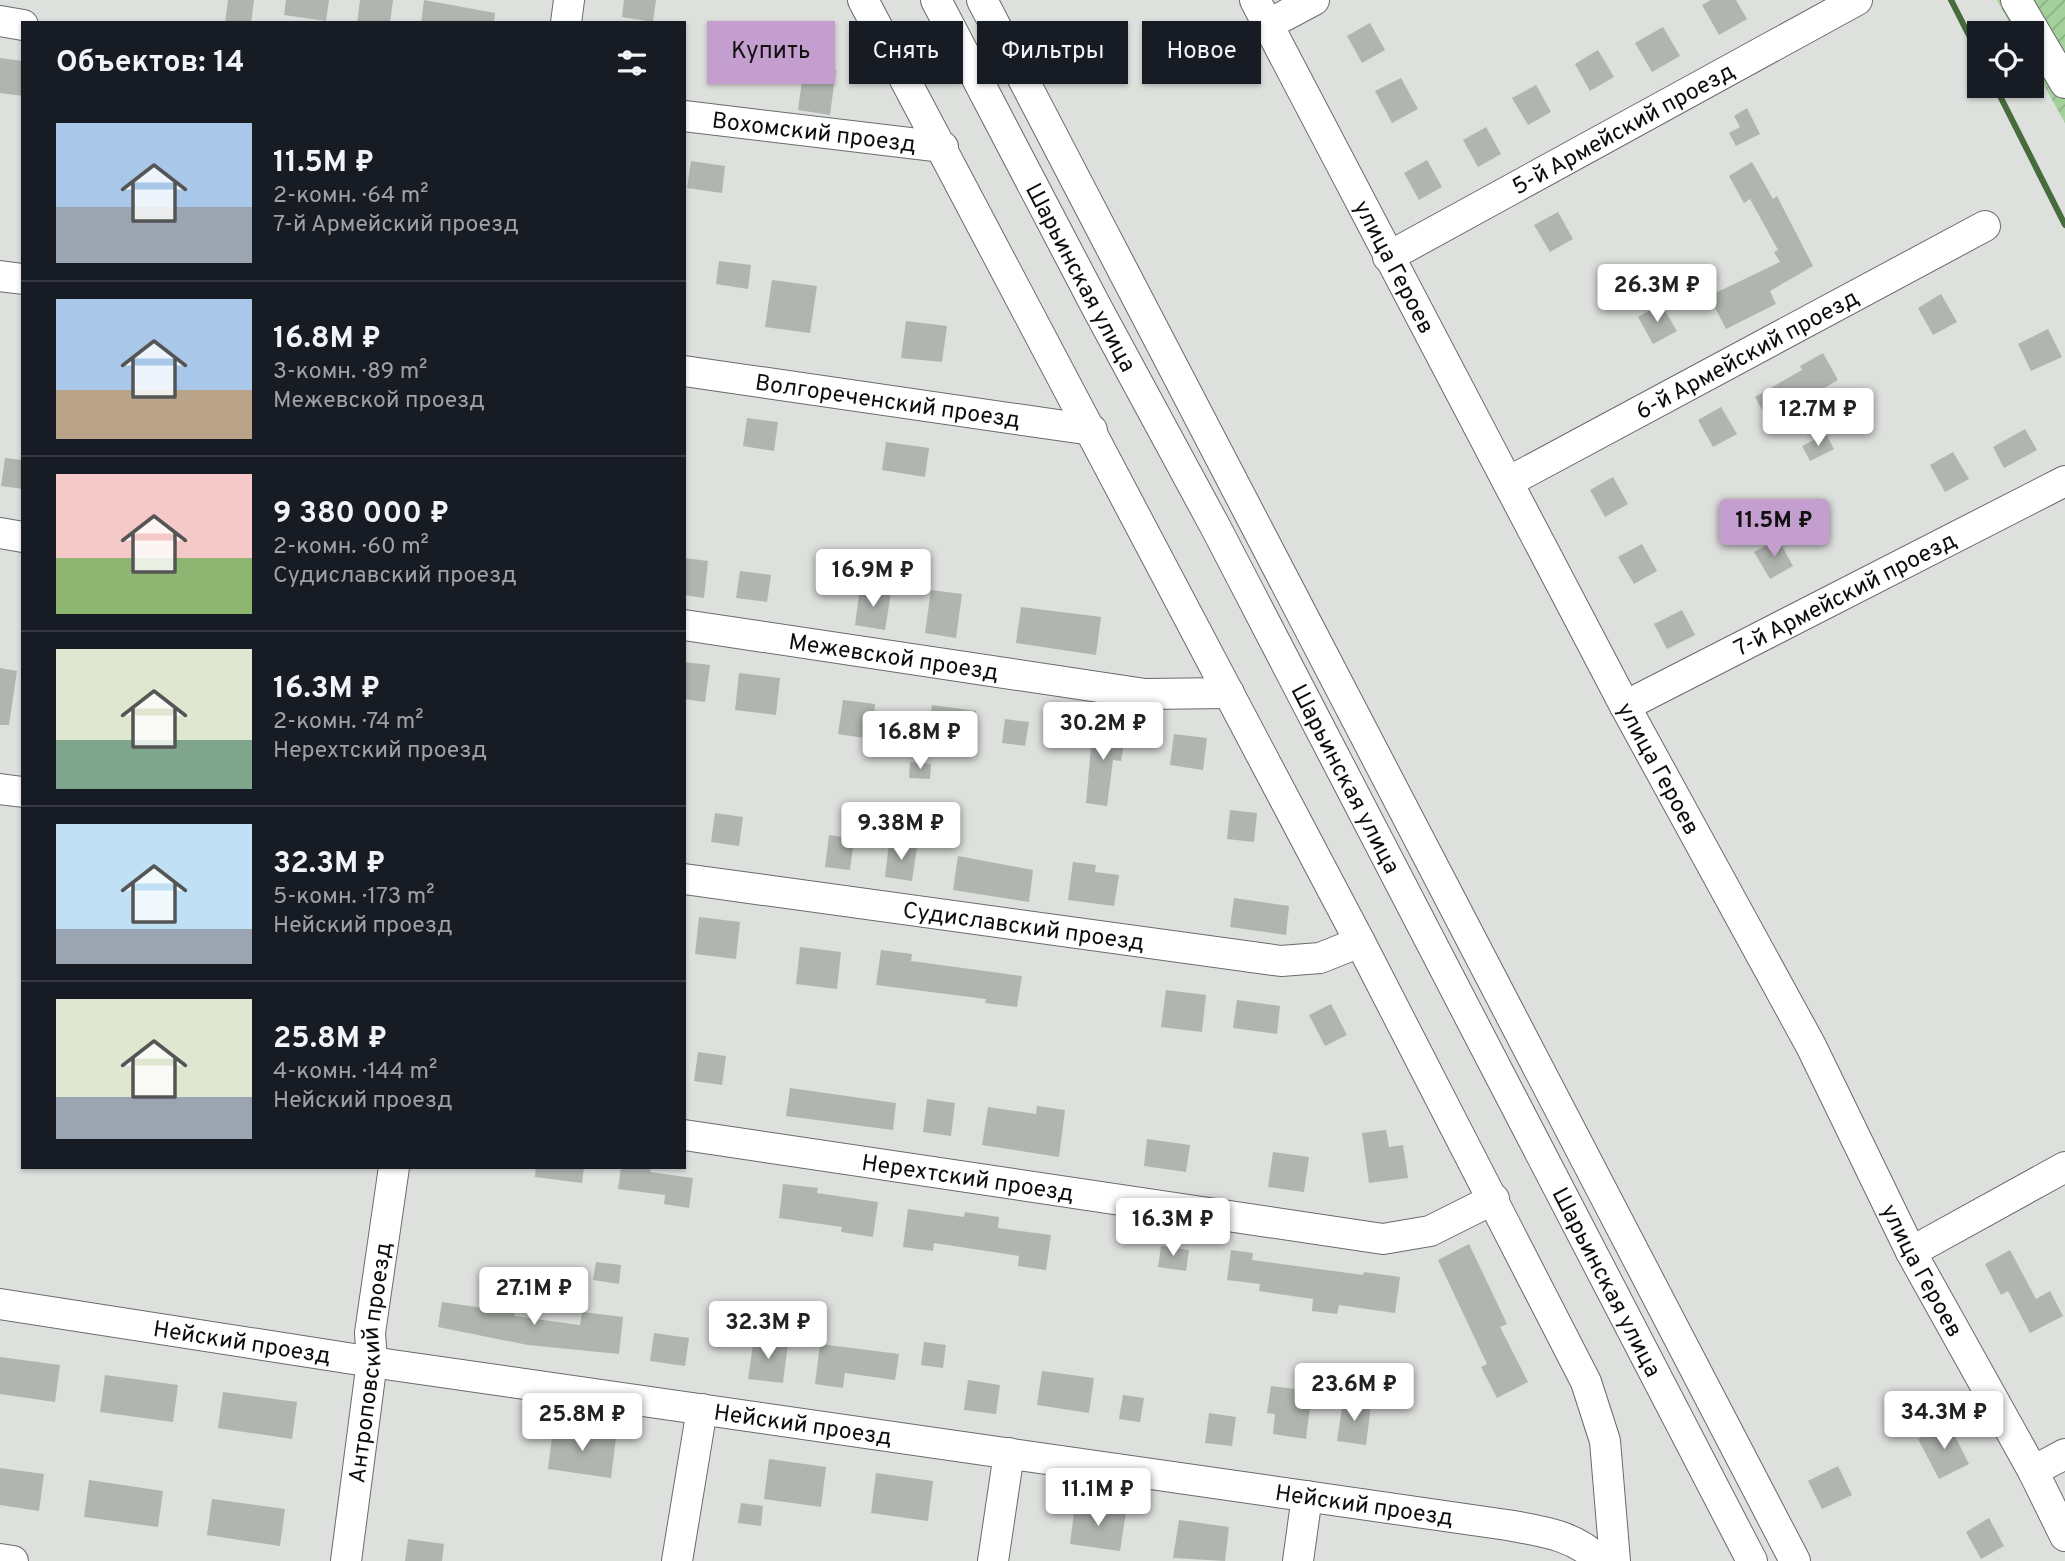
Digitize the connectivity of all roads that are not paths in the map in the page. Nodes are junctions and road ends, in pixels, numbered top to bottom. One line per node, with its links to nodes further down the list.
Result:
1 (569, 0): 10 (street)
2 (863, 0): 14 (street)
3 (936, 0): 53 (street, Шарьинская улица)
4 (982, 0): 54 (street)
5 (1314, 0): 8 (street)
6 (1857, 0): 16 (street, 5-й Армейский проезд)
7 (2016, 0): 12 (street)
8 (1261, 13): 16 (street, улица Героев)
9 (0, 21): 11 (street)
10 (566, 21)
11 (21, 25)
12 (2065, 83)
13 (686, 116): 14 (street, Вохомский проезд)
14 (943, 147): 20 (street)
15 (1985, 226): 22 (street, 6-й Армейский проезд)
16 (1388, 257): 22 (street, улица Героев)
17 (0, 276): 18 (street)
18 (21, 279)
19 (686, 371): 20 (street, Волгореченский проезд)
20 (1092, 430): 26 (street)
21 (2065, 481): 27 (street, 7-й Армейский проезд)
22 (1508, 482): 27 (street, улица Героев)
23 (0, 533): 24 (street)
24 (21, 537)
25 (686, 625): 26 (street, Межевской проезд)
26 (1229, 693): 31 (street)
27 (1625, 706): 36 (street, улица Героев)
28 (0, 789): 29 (street)
29 (21, 792)
30 (686, 879): 31 (street, Судиславский проезд)
31 (1360, 942): 35 (street)
32 (686, 1135): 35 (street, Нерехтский проезд)
33 (2065, 1167): 36 (street)
34 (394, 1169): 38 (street, Антроповский проезд)
35 (1494, 1199): 52 (street)
36 (1911, 1252): 42 (street, улица Героев)
37 (0, 1304): 38 (street, Нейский проезд)
38 (372, 1362): 39 (street, Нейский проезд); 47 (street, Антроповский проезд)
39 (702, 1409): 40 (street, Нейский проезд); 48 (street)
40 (1009, 1453): 43 (street, Нейский проезд); 49 (street)
41 (2065, 1454): 42 (street)
42 (2033, 1471): 44 (street, улица Героев)
43 (1307, 1496): 50 (street); 51 (street, Нейский проезд)
44 (2065, 1536)
45 (0, 1559): 46 (street)
46 (13, 1561)
47 (346, 1561)
48 (677, 1561)
49 (993, 1561)
50 (1298, 1561)
51 (1600, 1561)
52 (1615, 1561)
53 (1752, 1561)
54 (1795, 1561)

